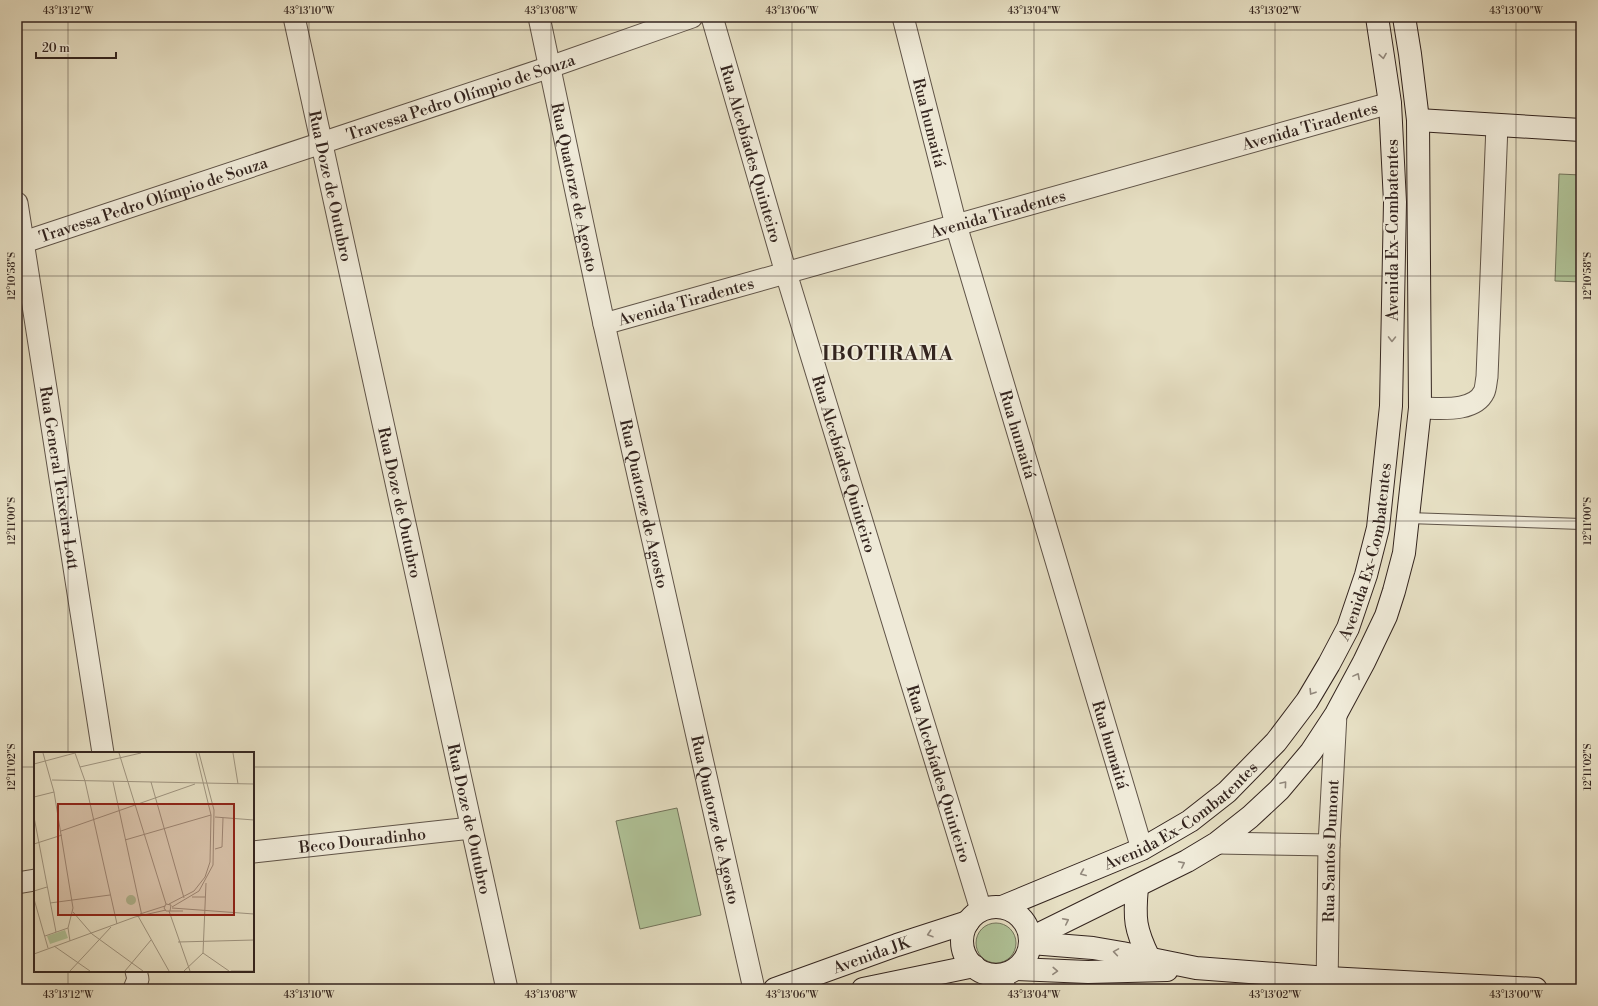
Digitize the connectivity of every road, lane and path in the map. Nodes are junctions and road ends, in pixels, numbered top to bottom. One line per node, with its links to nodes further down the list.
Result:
1 (294, 17): 13 (street, Rua Doze de Outubro)
2 (539, 17): 8 (street, Rua Quatorze de Agosto)
3 (692, 17): 8 (street, Travessa Pedro Olímpio de Souza)
4 (712, 17): 17 (street, Rua Alcebíades Quinteiro)
5 (903, 17): 15 (street, Rua humaitá)
6 (1377, 17): 9 (main road, Avenida Ex-Combatentes, one-way to 9)
7 (1404, 17): 10 (main road, Avenida Ex-Combatentes)
8 (550, 67): 13 (street, Travessa Pedro Olímpio de Souza); 19 (street, Rua Quatorze de Agosto)
9 (1390, 103): 15 (street, Avenida Tiradentes); 28 (main road, Avenida Ex-Combatentes, one-way to 28)
10 (1418, 120): 11 (main road); 20 (main road, Avenida Ex-Combatentes)
11 (1497, 125): 12 (main road); 20 (street)
12 (1581, 130)
13 (322, 144): 16 (street, Travessa Pedro Olímpio de Souza); 25 (street, Rua Doze de Outubro)
14 (17, 203): 16 (street, Rua General Teixeira Lott)
15 (956, 225): 17 (street, Avenida Tiradentes); 28 (street, Rua humaitá)
16 (24, 242): 18 (street, Rua General Teixeira Lott)
17 (786, 273): 19 (street, Avenida Tiradentes); 34 (street, Rua Alcebíades Quinteiro)
18 (23, 284): 24 (street, Rua General Teixeira Lott)
19 (604, 324): 42 (street, Rua Quatorze de Agosto)
20 (1420, 408): 21 (main road, Avenida Ex-Combatentes)
21 (1408, 518): 22 (lane); 23 (main road, Avenida Ex-Combatentes, one-way to 21)
22 (1581, 524)
23 (1336, 714): 26 (main road, Avenida Ex-Combatentes, one-way to 23); 27 (street, Rua Santos Dumont)
24 (103, 752)
25 (471, 828): 29 (street, Beco Douradinho); 41 (street, Rua Doze de Outubro)
26 (1217, 843): 27 (street); 32 (main road, Avenida Ex-Combatentes, one-way to 26)
27 (1330, 845): 40 (street, Rua Santos Dumont)
28 (1142, 849): 33 (main road, Avenida Ex-Combatentes, one-way to 33)
29 (254, 852)
30 (34, 880): 31 (street)
31 (17, 883)
32 (1137, 887): 35 (main road, Avenida Ex-Combatentes, one-way to 32); 36 (main road)
33 (1002, 907): 34 (main road); 35 (main road)
34 (974, 916): 37 (main road); 43 (main road, Avenida JK, one-way to 43)
35 (1031, 941): 36 (main road, one-way to 35); 39 (main road)
36 (1149, 958): 38 (main road)
37 (974, 966): 39 (main road); 44 (main road, Avenida JK)
38 (1196, 968): 39 (main road, one-way to 38); 40 (main road)
39 (1008, 978)
40 (1328, 983): 45 (main road)
41 (507, 989)
42 (754, 989)
43 (775, 989)
44 (863, 989)
45 (1536, 989)

